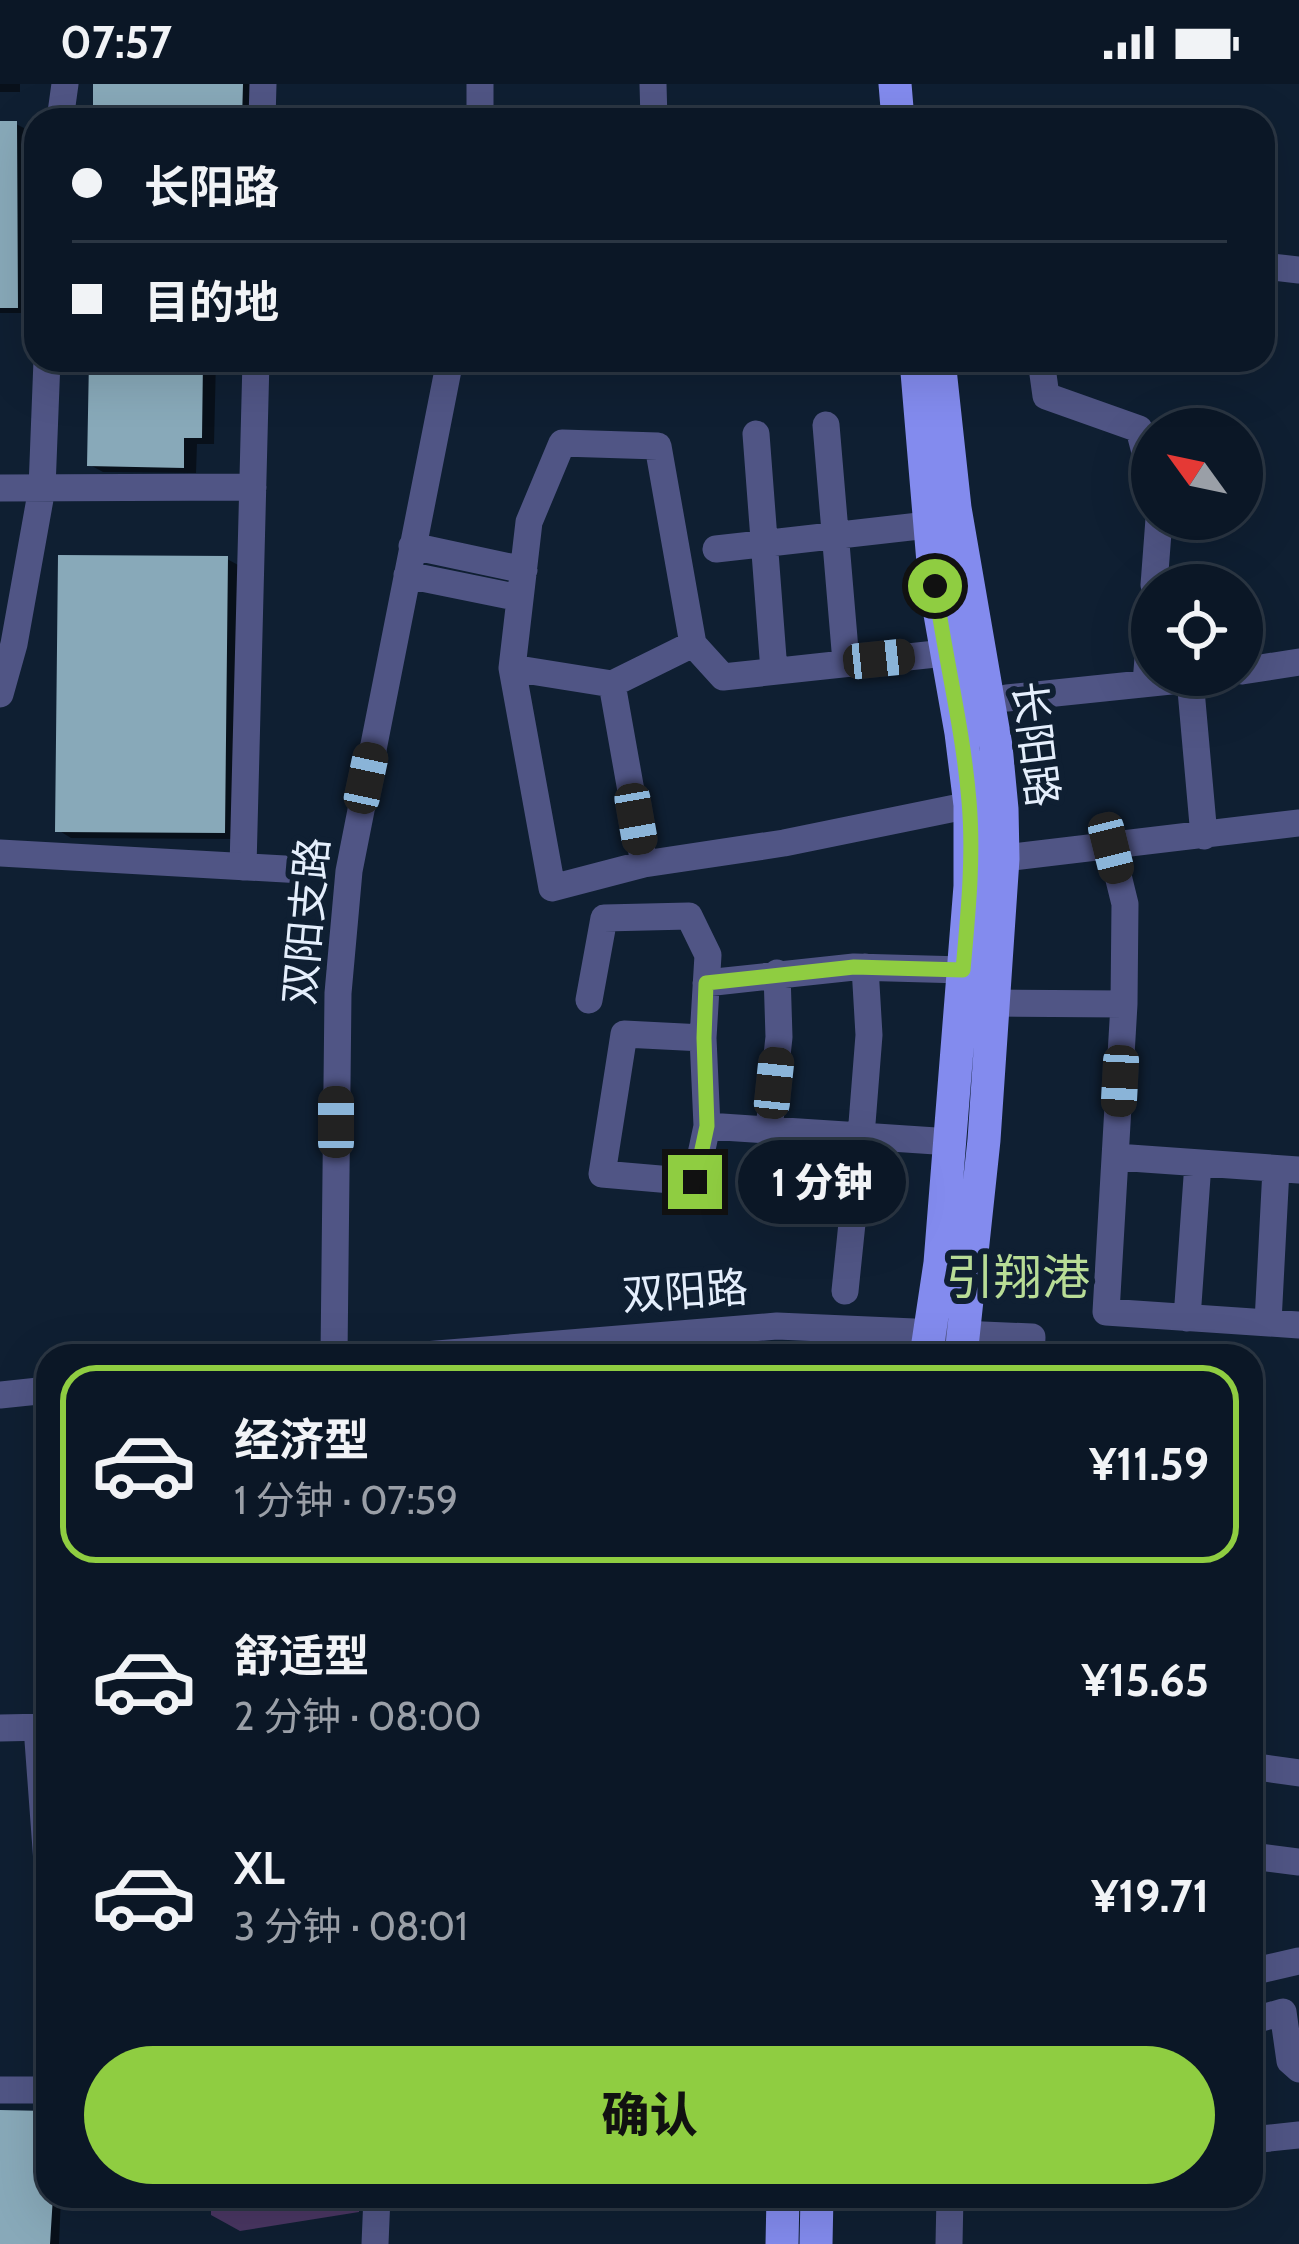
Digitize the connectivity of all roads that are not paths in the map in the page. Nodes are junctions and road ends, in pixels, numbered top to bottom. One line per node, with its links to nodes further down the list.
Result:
1 (47, 372): 12 (street)
2 (256, 372): 10 (street)
3 (448, 372): 16 (street, 双阳支路)
4 (917, 372): 13 (main road, 长阳路)
5 (940, 372): 37 (main road, 长阳路)
6 (1043, 372): 8 (street)
7 (826, 425): 14 (street)
8 (1131, 426)
9 (756, 434): 15 (street)
10 (254, 487): 12 (street); 39 (street)
11 (0, 488): 12 (street)
12 (42, 488): 29 (street)
13 (928, 526): 14 (street); 21 (main road, 长阳路)
14 (835, 536): 15 (street); 22 (street)
15 (764, 544): 17 (street); 26 (street)
16 (412, 546): 18 (street, 双阳支路); 19 (street)
17 (716, 549)
18 (407, 574): 19 (street); 60 (street, 双阳支路)
19 (522, 584): 20 (street); 24 (street)
20 (693, 644): 26 (street); 27 (street)
21 (945, 652): 22 (street); 32 (main road, 长阳路)
22 (846, 662): 26 (street)
23 (1299, 662): 25 (street)
24 (512, 668): 27 (street); 38 (street)
25 (1263, 668)
26 (774, 671)
27 (613, 684): 38 (street)
28 (1131, 685): 31 (street)
29 (0, 694)
30 (1203, 696): 34 (street)
31 (1006, 698)
32 (970, 805): 37 (main road, 长阳路); 38 (street)
33 (1299, 823): 34 (street)
34 (1204, 836): 35 (street)
35 (1111, 848): 37 (street); 47 (street)
36 (0, 853): 39 (street)
37 (987, 860): 42 (main road, 长阳路); 46 (main road, 长阳路)
38 (644, 864)
39 (243, 867): 40 (street)
40 (303, 870)
41 (865, 967): 42 (street); 43 (street); 51 (street)
42 (963, 970): 52 (main road, 长阳路)
43 (778, 974): 44 (street); 50 (street)
44 (706, 983): 45 (street); 48 (street)
45 (589, 1000)
46 (994, 1003): 47 (street); 63 (main road, 长阳路)
47 (1124, 1004): 53 (street)
48 (704, 1038): 49 (street); 49 (street)
49 (707, 1126): 50 (street)
50 (769, 1130): 51 (street)
51 (861, 1136): 52 (street); 56 (street)
52 (951, 1142): 64 (main road, 长阳路)
53 (1116, 1157): 54 (street); 57 (street)
54 (1198, 1163): 55 (street); 57 (street)
55 (1287, 1170): 58 (street)
56 (845, 1291)
57 (1187, 1318): 58 (street)
58 (1268, 1322): 59 (street)
59 (1299, 1325)
60 (334, 1344)
61 (643, 1344): 62 (street, 双阳路)
62 (929, 1344)
63 (946, 1344)
64 (946, 1344)
65 (965, 1344): 66 (street, 双阳路)
66 (1032, 1344)
67 (36, 1391): 68 (street)
68 (0, 1395)
69 (36, 1727): 70 (street)
70 (0, 1728)
71 (1263, 1768): 72 (street)
72 (1299, 1773)
73 (1263, 1858): 74 (street)
74 (1299, 1862)
75 (1299, 1960): 76 (street)
76 (1263, 1969)
77 (1263, 2018): 78 (street)
78 (1299, 2069)
79 (0, 2090): 80 (street)
80 (36, 2090)
81 (1299, 2135): 82 (street)
82 (1263, 2139)
83 (376, 2208): 87 (street)
84 (783, 2208): 88 (main road)
85 (817, 2208): 89 (main road)
86 (950, 2208): 90 (street)
87 (375, 2244)
88 (782, 2244)
89 (816, 2244)
90 (949, 2244)

